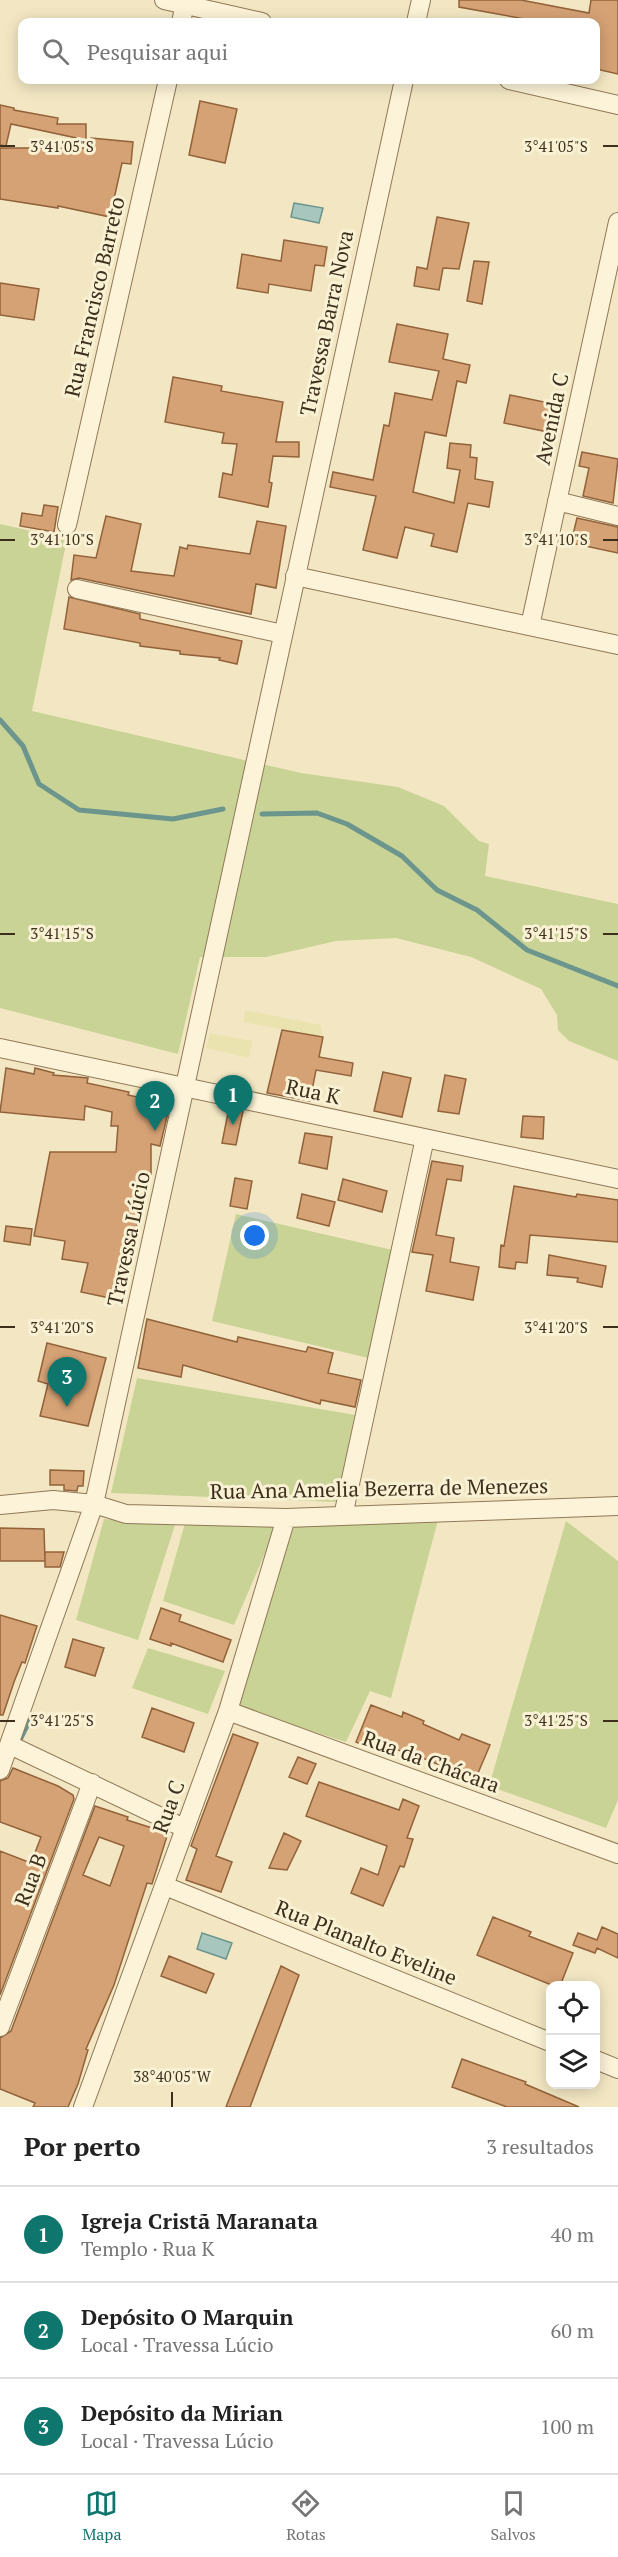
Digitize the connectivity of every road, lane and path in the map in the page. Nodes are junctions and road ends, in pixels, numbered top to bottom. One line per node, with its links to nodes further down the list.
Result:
1 (164, 0): 3 (street)
2 (421, 0): 5 (street)
3 (184, 9): 4 (street)
4 (238, 18)
5 (417, 18)
6 (167, 84): 13 (street, Rua Francisco Barreto)
7 (403, 84): 14 (street, Travessa Barra Nova)
8 (526, 84): 9 (street)
9 (618, 105)
10 (618, 222): 11 (street, Avenida C)
11 (557, 501): 12 (street); 16 (street, Avenida C)
12 (618, 516)
13 (67, 525)
14 (295, 576): 16 (street); 17 (street, Travessa Barra Nova)
15 (77, 588): 17 (street)
16 (530, 627): 18 (street)
17 (283, 634): 20 (street, Travessa Lúcio)
18 (618, 645)
19 (0, 1048): 20 (street, Rua K)
20 (185, 1089): 21 (street, Rua K); 23 (street, Travessa Lúcio)
21 (425, 1138): 22 (street, Rua K); 26 (street)
22 (618, 1179)
23 (94, 1504): 24 (street, Rua Ana Amelia Bezerra de Menezes); 27 (street, Rua Ana Amelia Bezerra de Menezes); 29 (street, Travessa Lúcio)
24 (0, 1505)
25 (618, 1506): 26 (street, Rua Ana Amelia Bezerra de Menezes)
26 (343, 1516): 27 (street, Rua Ana Amelia Bezerra de Menezes)
27 (286, 1518): 28 (street, Rua C)
28 (228, 1711): 32 (street, Rua C); 33 (street, Rua da Chácara)
29 (10, 1745): 30 (street, Travessa Lúcio); 31 (street)
30 (0, 1770)
31 (92, 1783): 32 (street); 35 (street, Rua B)
32 (184, 1827): 34 (street, Rua C)
33 (618, 1854)
34 (165, 1886): 36 (street, Rua Planalto Eveline); 39 (street, Rua C)
35 (0, 2027)
36 (546, 2040)
37 (600, 2062): 38 (street)
38 (618, 2069)
39 (83, 2107)

